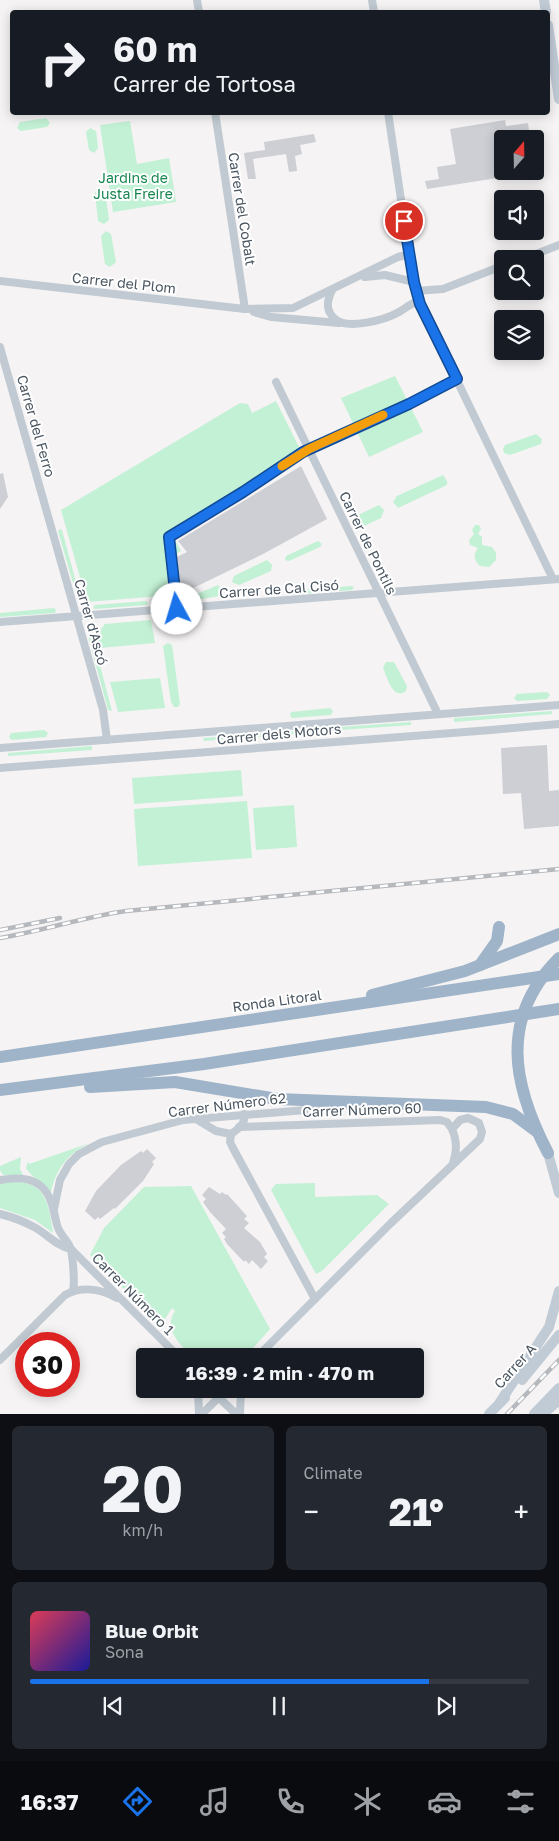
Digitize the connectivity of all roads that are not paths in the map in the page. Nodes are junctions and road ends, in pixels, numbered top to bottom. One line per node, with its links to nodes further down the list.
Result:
1 (550, 38): 2 (main road)
2 (559, 99)
3 (214, 115): 15 (street, Carrer del Cobalt)
4 (388, 115): 7 (street)
5 (559, 245): 6 (street)
6 (544, 251)
7 (410, 254): 9 (street); 11 (street)
8 (494, 269): 13 (street)
9 (356, 278): 11 (street); 12 (street)
10 (0, 281): 15 (street, Carrer del Plom)
11 (414, 282): 13 (street)
12 (332, 290): 15 (street); 16 (street)
13 (416, 291): 14 (street)
14 (419, 301): 16 (street); 18 (street)
15 (245, 309): 16 (street)
16 (339, 322)
17 (0, 347): 21 (street, Carrer del Ferro)
18 (457, 379): 20 (street); 22 (street)
19 (276, 382): 20 (street, Carrer de Pontils)
20 (309, 449): 23 (street, Carrer de Pontils); 24 (street)
21 (47, 512): 25 (street, Carrer d'Ascó)
22 (556, 579): 23 (street, Carrer de Cal Cisó)
23 (378, 593): 24 (street, Carrer de Cal Cisó); 28 (street, Carrer de Pontils)
24 (177, 609): 25 (street, Carrer de Cal Cisó)
25 (76, 617): 26 (street, Carrer de Cal Cisó); 30 (street, Carrer d'Ascó)
26 (0, 622)
27 (559, 705): 28 (street, Carrer dels Motors)
28 (438, 714): 30 (street, Carrer dels Motors)
29 (559, 724): 32 (street, Carrer dels Motors)
30 (107, 740): 31 (street, Carrer dels Motors)
31 (0, 748)
32 (0, 768)
33 (499, 927): 36 (highway)
34 (559, 934): 36 (highway)
35 (559, 958): 47 (highway)
36 (480, 965): 39 (highway)
37 (559, 974): 39 (highway, Ronda Litoral)
38 (556, 1009): 41 (highway)
39 (257, 1019): 40 (highway, Ronda Litoral)
40 (0, 1057)
41 (0, 1091): 42 (highway)
42 (415, 1105): 43 (street, Carrer Número 62); 47 (highway)
43 (244, 1114): 44 (street, Carrer Número 62); 45 (street)
44 (196, 1118): 48 (street); 54 (street, Carrer Número 62)
45 (239, 1128): 46 (street, Carrer Número 60); 48 (street)
46 (452, 1129): 50 (street); 50 (street)
47 (536, 1131): 49 (highway)
48 (231, 1134): 59 (street)
49 (548, 1153): 51 (main road); 53 (main road)
50 (453, 1163): 59 (street)
51 (559, 1167)
52 (0, 1180): 54 (street, Carrer Número 62)
53 (559, 1193)
54 (54, 1210): 56 (street, Carrer Número 62)
55 (0, 1214): 56 (street)
56 (71, 1249): 57 (street); 60 (street, Carrer Número 1)
57 (73, 1291): 60 (street); 64 (street)
58 (559, 1291): 71 (main road)
59 (315, 1299): 63 (street)
60 (127, 1305): 62 (street, Carrer Número 1)
61 (559, 1335): 71 (main road, Carrer A)
62 (170, 1348)
63 (266, 1348)
64 (0, 1360)
65 (559, 1388): 76 (main road)
66 (199, 1398): 72 (street)
67 (218, 1398): 72 (street)
68 (220, 1398): 73 (street)
69 (241, 1398): 74 (street)
70 (559, 1400): 77 (main road)
71 (500, 1402): 75 (main road, Carrer A)
72 (200, 1414)
73 (236, 1414)
74 (240, 1414)
75 (488, 1414)
76 (534, 1414)
77 (543, 1414)

